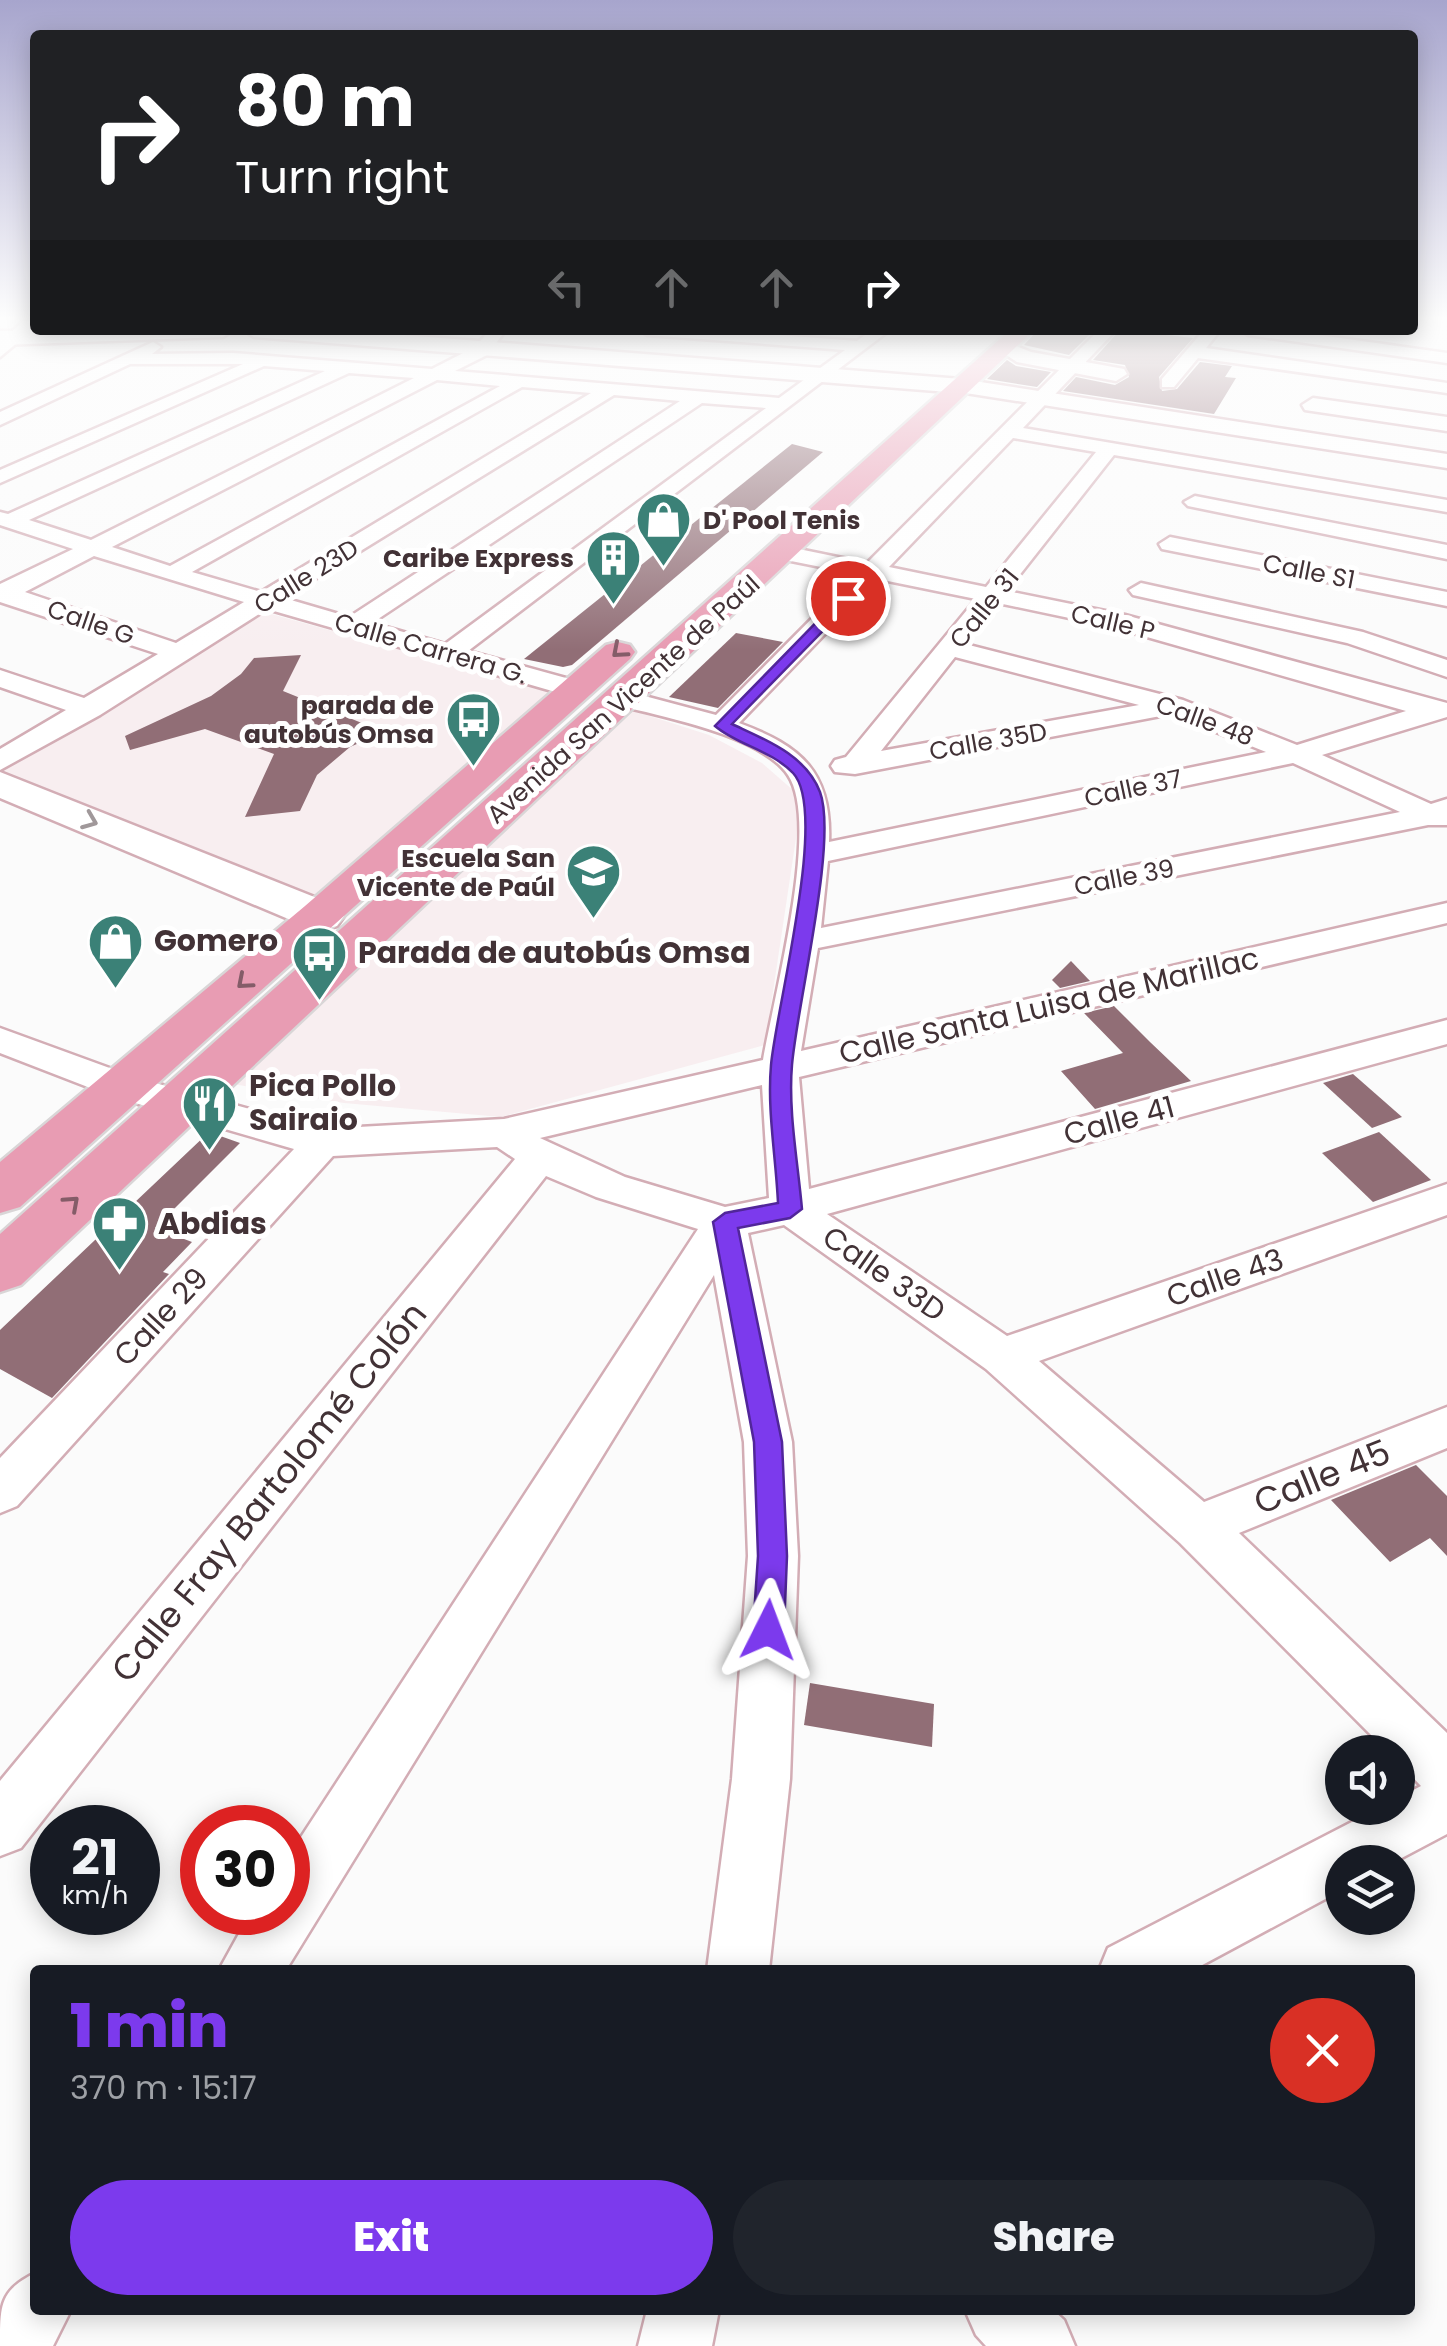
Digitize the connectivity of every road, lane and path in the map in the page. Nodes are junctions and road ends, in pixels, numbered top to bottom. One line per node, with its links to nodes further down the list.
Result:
1 (108, 430): 15 (street)
2 (204, 430): 18 (street)
3 (325, 430): 19 (street)
4 (432, 430): 24 (street)
5 (542, 430): 28 (street, Calle 23D)
6 (648, 430): 30 (street)
7 (749, 430): 34 (street)
8 (890, 430): 37 (main road, Avenida San Vicente de Paúl, one-way to 37)
9 (902, 430): 21 (main road, Avenida San Vicente de Paúl)
10 (1251, 430): 13 (street)
11 (1007, 431): 12 (street); 23 (street)
12 (1109, 449): 14 (street); 26 (street, Calle 31)
13 (1447, 461)
14 (1214, 466): 16 (street); 17 (street)
15 (0, 478)
16 (1194, 502): 20 (street); 22 (street)
17 (1447, 506)
18 (5, 519): 19 (street, Calle Carrera G.)
19 (93, 548): 24 (street, Calle Carrera G.); 25 (street)
20 (1447, 552)
21 (784, 554): 23 (street, Calle P); 38 (main road, Avenida San Vicente de Paúl)
22 (1156, 567): 27 (street, Calle S1); 29 (street); 31 (street)
23 (874, 572): 26 (street, Calle P); 42 (street)
24 (172, 574): 28 (street, Calle Carrera G.)
25 (2, 593): 33 (street, Calle G)
26 (994, 596): 29 (street, Calle P); 32 (street, Calle 31)
27 (1444, 596): 31 (street)
28 (264, 601): 30 (street, Calle Carrera G.); 33 (street, Calle 23D)
29 (1116, 620): 40 (street, Calle P)
30 (350, 626): 34 (street, Calle Carrera G.)
31 (1354, 637): 35 (street)
32 (952, 648): 39 (street, Calle 48); 45 (street, Calle 31)
33 (181, 653): 41 (street, Calle 23D)
34 (449, 654): 37 (street, Calle Carrera G.)
35 (1447, 669)
36 (0, 678): 41 (street)
37 (575, 690): 51 (main road, Avenida San Vicente de Paúl)
38 (622, 698): 42 (street); 57 (main road, Avenida San Vicente de Paúl)
39 (1174, 706): 43 (street, Calle 48); 45 (street, Calle 35D)
40 (1442, 708): 43 (street, Calle 37)
41 (90, 709): 44 (street, Calle 23D)
42 (722, 726): 46 (street)
43 (1296, 754): 48 (street, Calle 48); 49 (street, Calle 37)
44 (0, 761)
45 (856, 765): 46 (street, Calle 35D)
46 (801, 771): 49 (street, Calle 33D)
47 (0, 784): 51 (main road, one-way to 51)
48 (1442, 816): 52 (street, Calle 39)
49 (813, 855): 52 (street, Calle 33D)
50 (1447, 913): 55 (street, Calle Santa Luisa de Marillac)
51 (321, 916): 56 (main road, Avenida San Vicente de Paúl, one-way to 56)
52 (800, 942): 55 (street, Calle 33D)
53 (1447, 1032): 62 (street, Calle 41)
54 (0, 1040): 56 (street, Calle Santa Luisa de Marillac)
55 (781, 1068): 59 (street, Calle Santa Luisa de Marillac); 62 (street, Calle 33D)
56 (124, 1086): 57 (street, Calle Santa Luisa de Marillac); 60 (main road, Avenida San Vicente de Paúl)
57 (181, 1104): 58 (street, Calle Santa Luisa de Marillac); 64 (main road, Avenida San Vicente de Paúl, one-way to 57)
58 (322, 1143): 59 (street, Calle Santa Luisa de Marillac); 67 (street, Calle 29)
59 (521, 1145): 63 (street); 71 (street, Calle Fray Bartolomé Colón)
60 (0, 1193)
61 (1447, 1200): 65 (street, Calle 43)
62 (790, 1209): 63 (street, Calle 41); 65 (street, Calle 33D)
63 (725, 1222): 72 (street); 75 (street)
64 (0, 1268)
65 (1002, 1356): 68 (street, Calle 33D)
66 (1447, 1427): 68 (street, Calle 45)
67 (0, 1491)
68 (1198, 1527): 69 (street, Calle 33D)
69 (1447, 1772)
70 (1447, 1803): 76 (street)
71 (0, 1827)
72 (310, 1876)
73 (272, 1935): 74 (street)
74 (253, 1965)
75 (739, 1965)
76 (1139, 1965)
77 (31, 2315): 80 (street)
78 (683, 2315): 81 (street)
79 (1006, 2315): 82 (street)
80 (12, 2346)
81 (675, 2346)
82 (1038, 2346)

